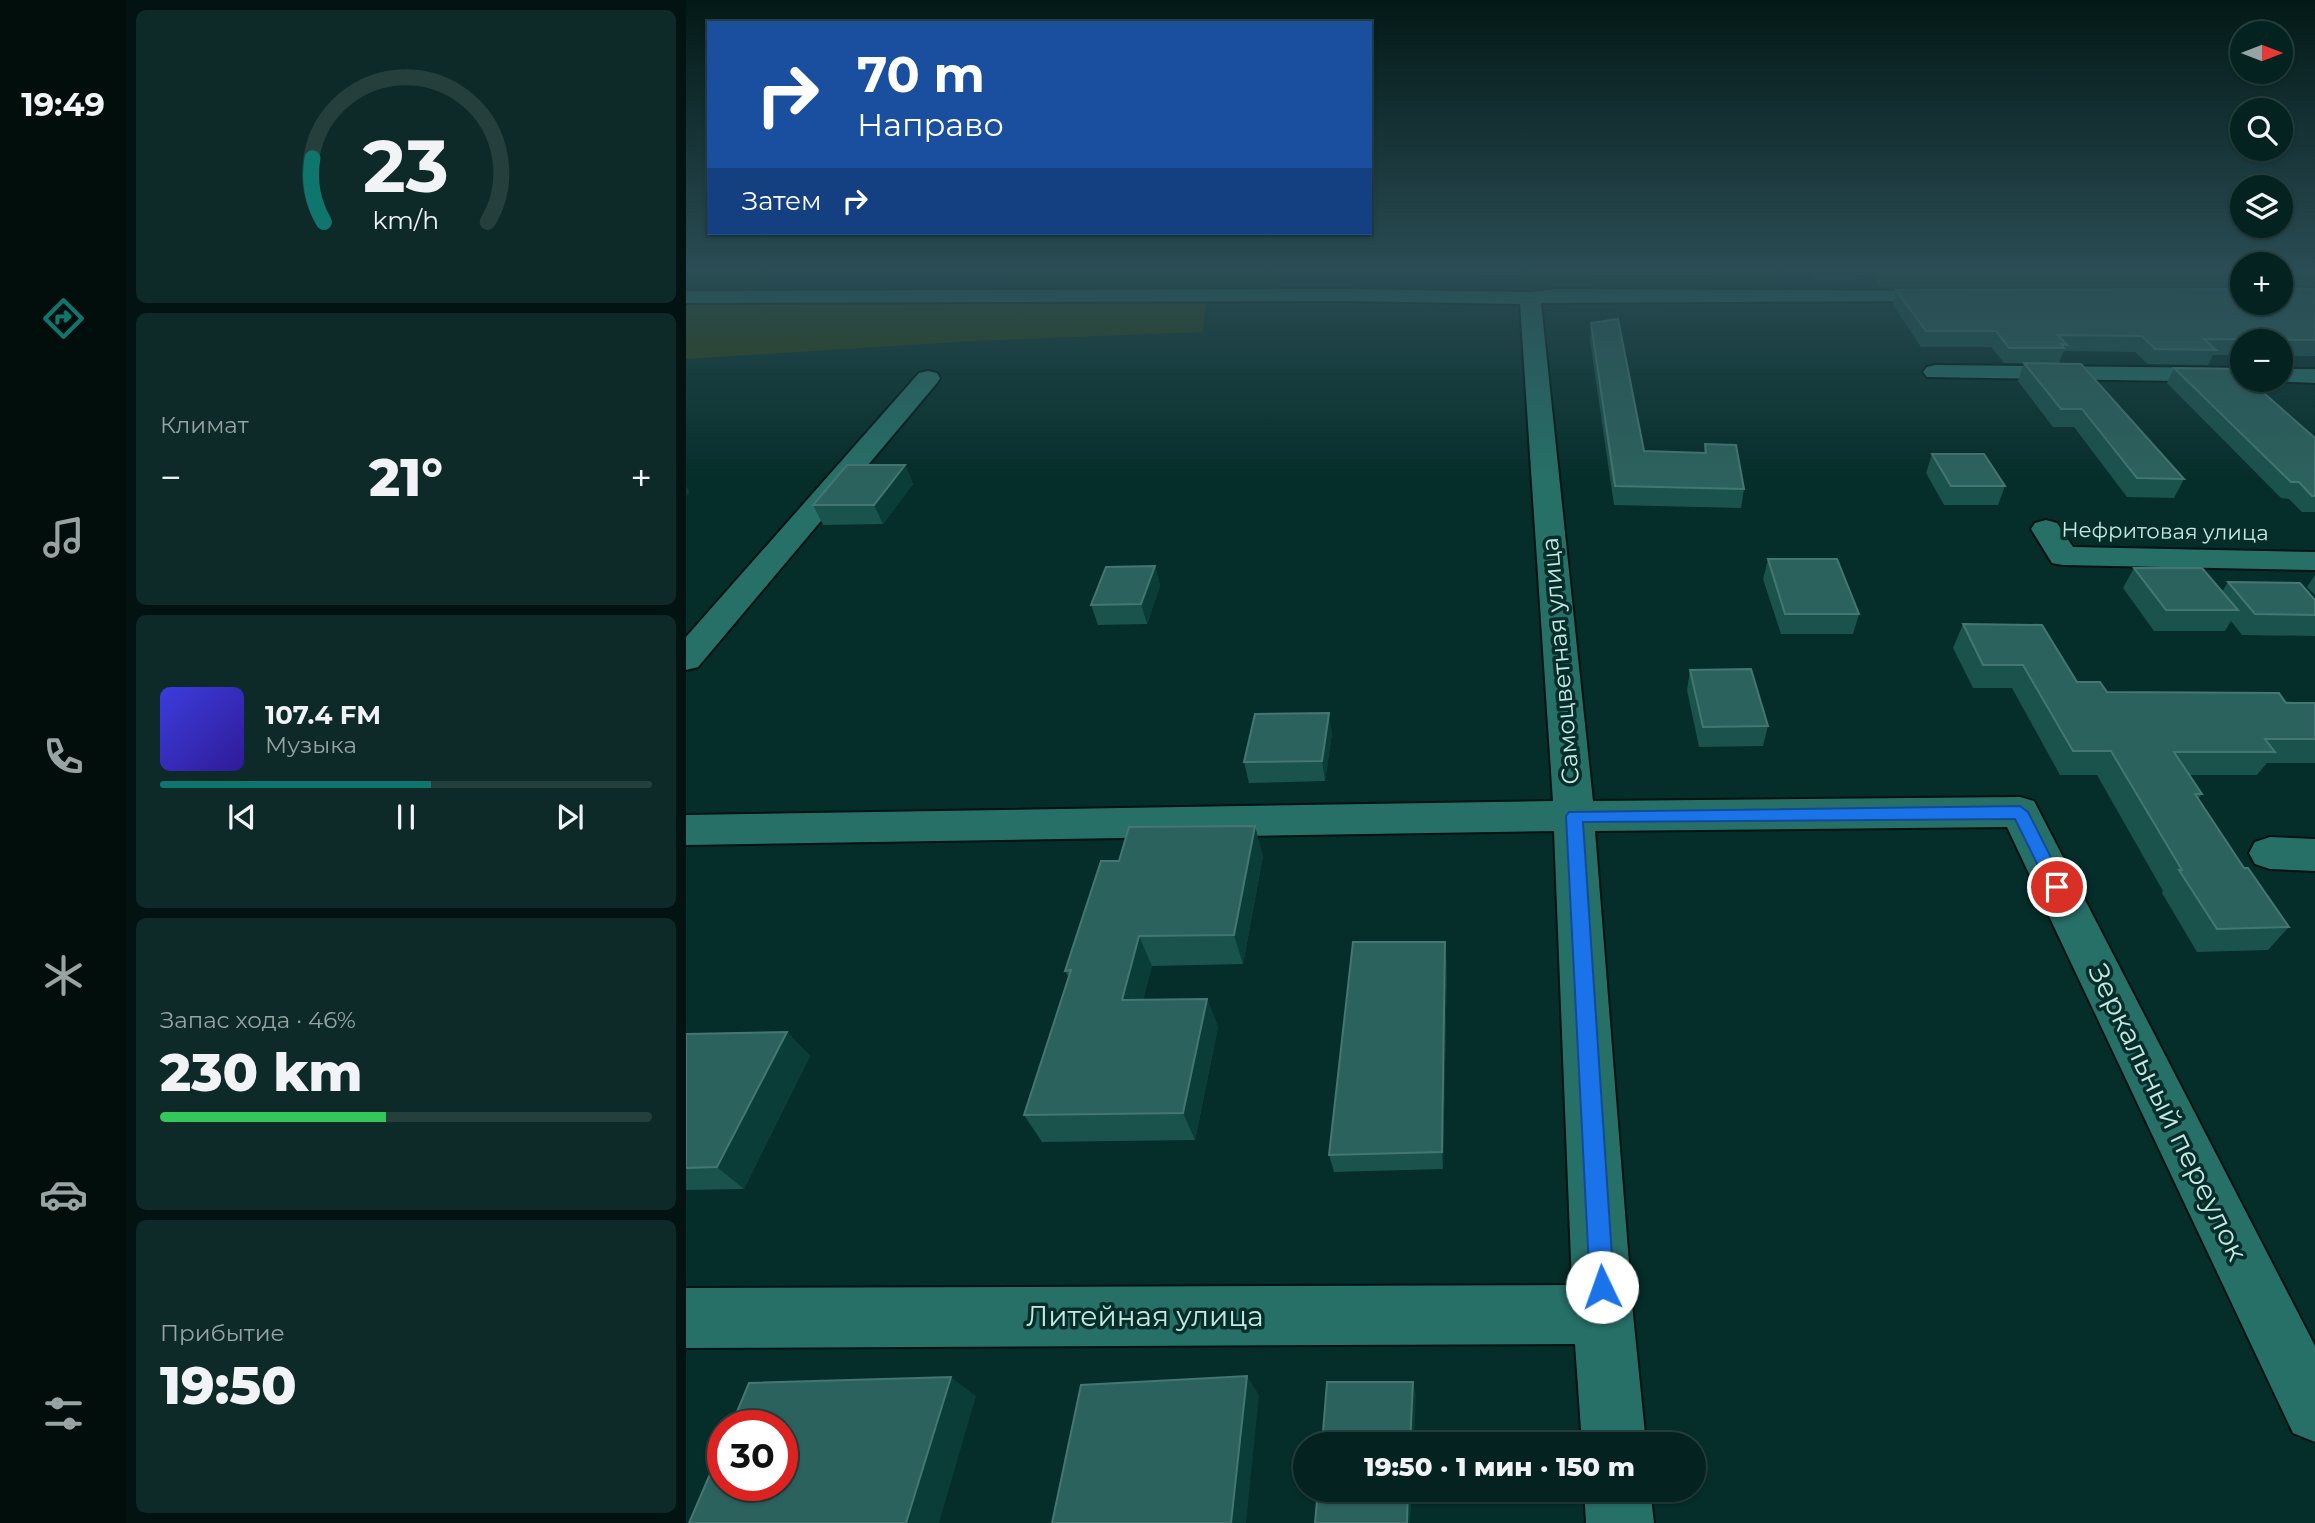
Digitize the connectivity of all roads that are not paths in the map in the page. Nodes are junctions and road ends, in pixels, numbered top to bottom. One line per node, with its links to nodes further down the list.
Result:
1 (1549, 339): 10 (street, Самоцветная улица)
2 (1935, 372): 3 (street)
3 (2230, 375)
4 (2293, 376): 5 (street)
5 (2315, 376)
6 (928, 378): 9 (street)
7 (2315, 534): 8 (street, Нефритовая улица)
8 (2315, 561)
9 (686, 659)
10 (1574, 816): 11 (street); 14 (street, Самоцветная улица); 16 (street, Зеркальный переулок)
11 (686, 830)
12 (2270, 853): 13 (street)
13 (2315, 855)
14 (1603, 1314): 15 (street, Литейная улица); 17 (street, Самоцветная улица)
15 (686, 1318)
16 (2315, 1411)
17 (1613, 1432)
18 (1618, 1502): 19 (street)
19 (1620, 1523)

